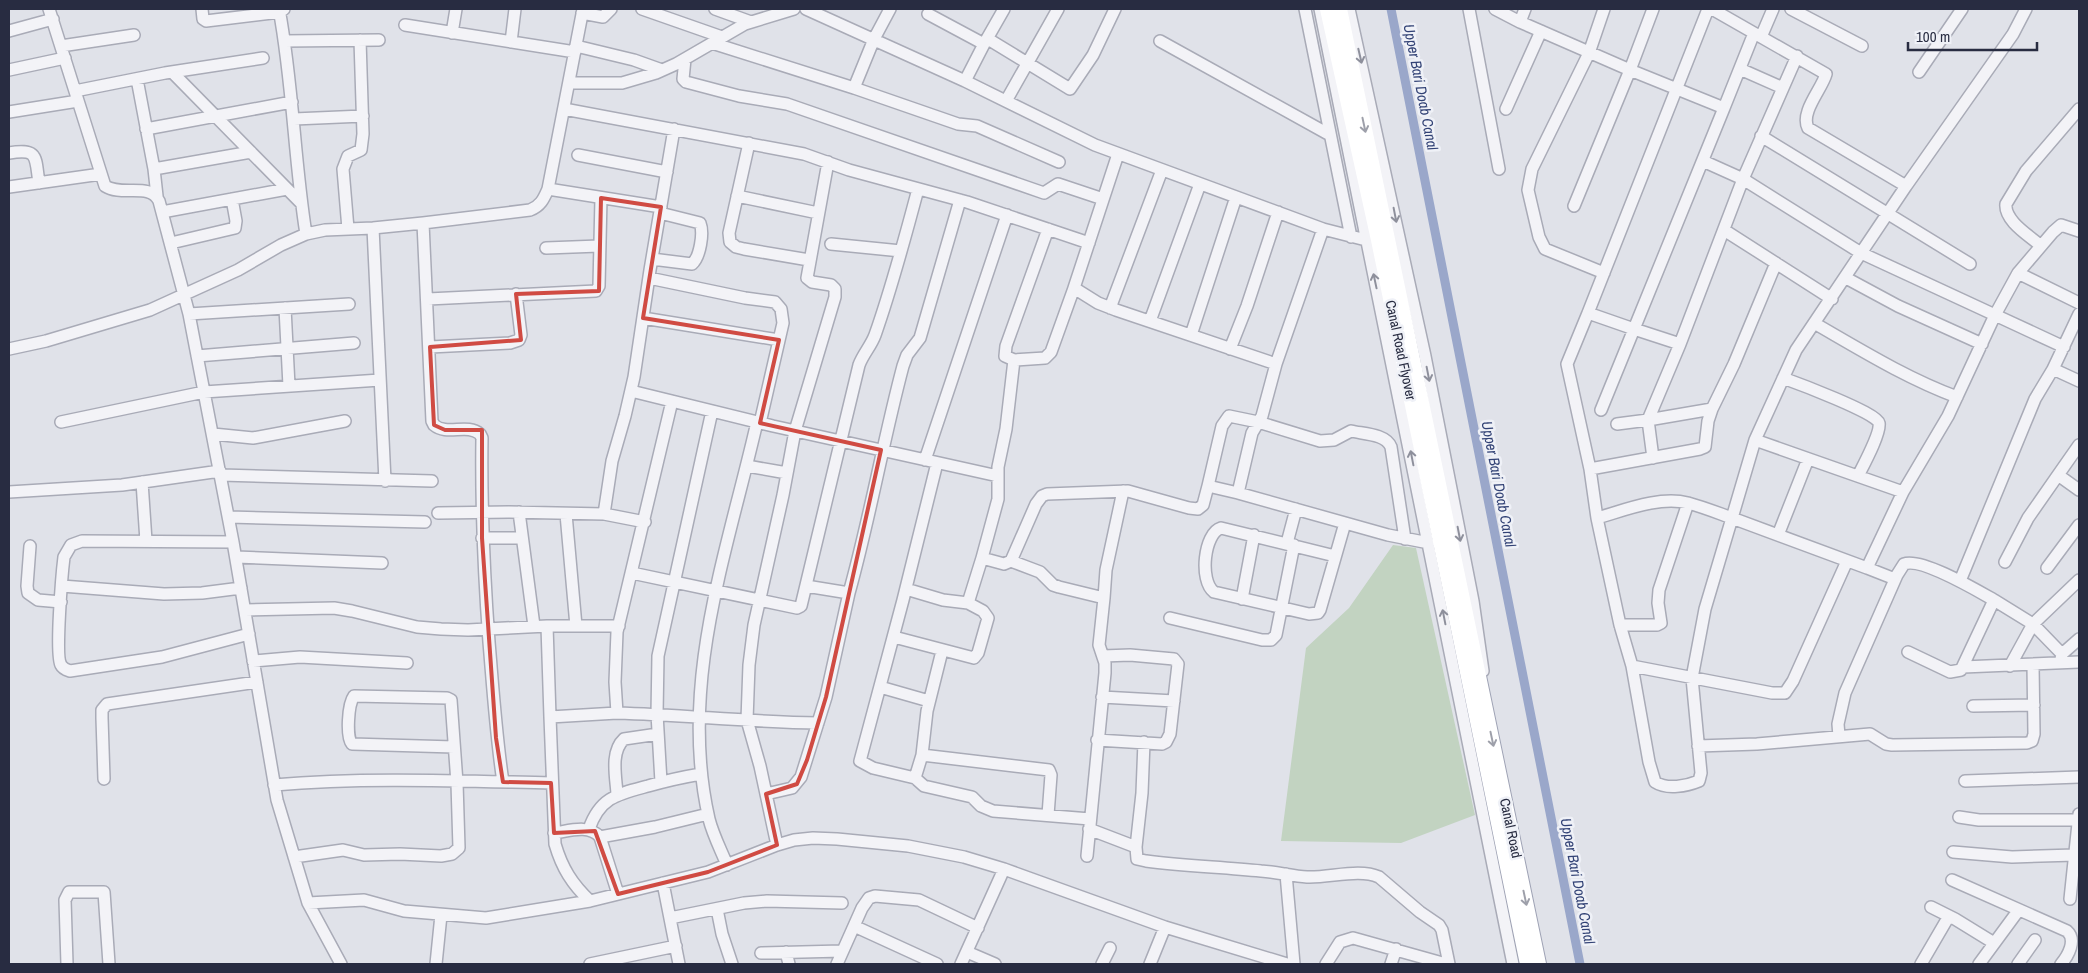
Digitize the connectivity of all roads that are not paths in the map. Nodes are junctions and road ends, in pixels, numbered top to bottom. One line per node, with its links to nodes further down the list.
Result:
1 (202, 9): 29 (street)
2 (456, 9): 38 (street)
3 (515, 9): 47 (street)
4 (611, 9): 30 (street)
5 (642, 9): 44 (street)
6 (715, 9): 33 (street)
7 (787, 9): 33 (street)
8 (806, 9): 41 (street)
9 (890, 9): 41 (street)
10 (1004, 9): 46 (street)
11 (1058, 9): 57 (street)
12 (1115, 9): 57 (street)
13 (1305, 9): 83 (street)
14 (1320, 9): 130 (street)
15 (1327, 9): 239 (main road, Canal Road Flyover)
16 (1340, 9): 239 (main road, Canal Road Flyover, one-way to 239)
17 (1349, 9): 299 (street, one-way to 299)
18 (1469, 9): 94 (street)
19 (1495, 9): 34 (street)
20 (1525, 9): 34 (street)
21 (1604, 9): 52 (street)
22 (1653, 9): 61 (street)
23 (1708, 9): 68 (street)
24 (1712, 9): 40 (street)
25 (1773, 9): 40 (street)
26 (1791, 9): 50 (street)
27 (1962, 9): 63 (street)
28 (2026, 9): 101 (street)
29 (281, 10): 45 (street)
30 (583, 11): 51 (street)
31 (51, 14): 36 (street); 49 (street)
32 (928, 14): 46 (street)
33 (751, 22): 44 (street)
34 (1520, 22): 37 (street)
35 (405, 25): 38 (street)
36 (9, 31)
37 (1541, 31): 52 (street); 75 (street)
38 (452, 33): 47 (street)
39 (134, 35): 49 (street)
40 (1758, 35): 53 (street); 58 (street)
41 (874, 39): 65 (street); 67 (street)
42 (360, 40): 43 (street); 45 (street); 79 (street)
43 (379, 40)
44 (717, 40): 56 (street); 67 (street)
45 (284, 41): 72 (street)
46 (986, 41): 57 (street); 65 (street)
47 (511, 42): 51 (street)
48 (1160, 42): 83 (street)
49 (61, 46): 54 (street)
50 (1862, 46)
51 (575, 49): 60 (street); 66 (street)
52 (1589, 53): 61 (street); 143 (street)
53 (1796, 56): 69 (street); 101 (street)
54 (64, 58): 59 (street); 70 (street)
55 (263, 58): 62 (street)
56 (685, 59): 60 (street); 111 (street)
57 (1028, 64): 71 (street)
58 (1740, 69): 69 (street); 73 (street)
59 (9, 70)
60 (662, 70): 66 (street)
61 (1630, 70): 68 (street); 114 (street)
62 (172, 72): 64 (street); 78 (street)
63 (1919, 72)
64 (137, 79): 70 (street); 81 (street)
65 (965, 81): 71 (street)
66 (569, 82): 74 (street)
67 (854, 88): 91 (street)
68 (1676, 88): 73 (street); 143 (street)
69 (1783, 88): 84 (street)
70 (77, 96): 77 (street); 97 (street)
71 (1006, 101): 88 (street)
72 (292, 102): 78 (street); 80 (street)
73 (1724, 108): 92 (street)
74 (564, 109): 82 (street); 104 (street)
75 (1506, 109)
76 (2079, 109): 135 (street)
77 (9, 112)
78 (214, 116): 81 (street); 86 (street)
79 (363, 116): 80 (street); 123 (street)
80 (294, 119): 113 (street)
81 (146, 129): 93 (street)
82 (674, 130): 85 (street); 96 (street)
83 (1330, 135): 129 (street)
84 (1761, 136): 98 (street); 119 (street)
85 (749, 143): 90 (street); 107 (street)
86 (251, 152): 93 (street); 103 (street)
87 (9, 153): 99 (street)
88 (1118, 154): 95 (street); 111 (street)
89 (578, 155): 96 (street)
90 (828, 162): 105 (street); 118 (street)
91 (1059, 162)
92 (1703, 162): 98 (street); 163 (street)
93 (154, 169): 106 (street)
94 (1499, 169)
95 (1162, 170): 100 (street); 155 (street)
96 (667, 172): 115 (street)
97 (101, 174): 99 (street); 106 (street)
98 (1743, 179): 126 (street); 138 (street)
99 (38, 183): 102 (street)
100 (1200, 184): 108 (street); 161 (street)
101 (1906, 186): 119 (street)
102 (9, 187)
103 (287, 189): 110 (street); 113 (street)
104 (548, 189): 109 (street); 121 (street)
105 (918, 189): 112 (street); 137 (street)
106 (157, 196): 116 (street)
107 (737, 196): 118 (street); 140 (street)
108 (1236, 197): 117 (street); 164 (street)
109 (601, 198): 115 (street); 134 (street)
110 (232, 199): 116 (street); 131 (street)
111 (1103, 199): 132 (street)
112 (960, 200): 120 (street); 200 (street)
113 (301, 203): 128 (street)
114 (1574, 206)
115 (660, 210): 139 (street); 139 (street)
116 (162, 212): 131 (street)
117 (1278, 212): 125 (street); 172 (street)
118 (818, 213): 140 (street)
119 (1889, 213): 138 (street); 142 (street)
120 (1007, 215): 124 (street); 203 (street)
121 (423, 224): 122 (street); 150 (street)
122 (373, 228): 123 (street); 179 (street)
123 (348, 229): 128 (street)
124 (1048, 229): 132 (street); 175 (street)
125 (1322, 229): 129 (street); 176 (street)
126 (1724, 230): 141 (street); 167 (street)
127 (2079, 230): 135 (street)
128 (306, 234): 149 (street)
129 (1351, 236): 130 (street)
130 (1366, 240): 239 (street, one-way to 130)
131 (171, 243): 149 (street)
132 (1089, 243): 147 (street)
133 (832, 244): 137 (street)
134 (600, 246): 136 (street); 148 (street)
135 (2041, 246): 144 (street)
136 (546, 248)
137 (901, 252): 198 (street)
138 (1861, 253): 146 (street); 159 (street)
139 (652, 259): 145 (street)
140 (809, 260): 195 (street)
141 (1776, 263): 151 (street); 186 (street)
142 (1970, 264)
143 (1604, 273): 156 (street)
144 (2018, 273): 152 (street); 159 (street)
145 (648, 278): 160 (street); 165 (street)
146 (1846, 278): 151 (street); 168 (street)
147 (1074, 288): 155 (street); 175 (street)
148 (516, 294): 150 (street); 169 (street)
149 (185, 295): 157 (street); 173 (street)
150 (428, 299): 169 (street)
151 (1832, 299): 162 (street)
152 (2079, 303)
153 (348, 304): 154 (street)
154 (285, 308): 157 (street); 171 (street)
155 (1110, 308): 161 (street)
156 (1588, 313): 163 (street); 206 (street)
157 (189, 314): 174 (street)
158 (2079, 314): 170 (street)
159 (1995, 315): 168 (street); 170 (street)
160 (643, 318): 165 (street); 182 (street)
161 (1150, 321): 164 (street)
162 (1814, 323): 178 (street); 184 (street)
163 (1634, 329): 167 (street); 187 (street)
164 (1191, 335): 172 (street)
165 (779, 340): 192 (street)
166 (354, 343): 171 (street)
167 (1680, 344): 189 (street)
168 (1982, 344): 184 (street)
169 (430, 346): 223 (street)
170 (2064, 347): 177 (street)
171 (288, 348): 174 (street); 181 (street)
172 (1230, 349): 176 (street)
173 (9, 350)
174 (197, 356): 183 (street)
175 (1014, 360): 210 (street)
176 (1276, 364): 193 (street)
177 (2053, 369): 180 (street); 257 (street)
178 (1784, 378): 197 (street); 211 (street)
179 (380, 380): 181 (street); 212 (street)
180 (2079, 381)
181 (289, 386): 183 (street)
182 (631, 391): 185 (street); 227 (street)
183 (204, 392): 191 (street); 196 (street)
184 (1957, 397): 219 (street)
185 (672, 401): 188 (street); 232 (street)
186 (1712, 409): 189 (street); 201 (street)
187 (1601, 410)
188 (712, 411): 192 (street); 258 (street)
189 (1648, 420): 194 (street); 201 (street)
190 (345, 421): 196 (street)
191 (61, 422)
192 (759, 422): 195 (street); 205 (street)
193 (1258, 422): 215 (street); 220 (street); 240 (street)
194 (1617, 424)
195 (795, 430): 198 (street); 207 (street)
196 (212, 434): 208 (street)
197 (1755, 440): 202 (street); 230 (street)
198 (842, 441): 200 (street); 260 (street)
199 (2079, 445): 209 (street)
200 (881, 450): 203 (street); 264 (street)
201 (1653, 458): 206 (street)
202 (1808, 459): 211 (street); 236 (street)
203 (925, 460): 204 (street)
204 (937, 463): 210 (street); 262 (street)
205 (747, 466): 207 (street); 263 (street)
206 (1590, 469): 229 (street)
207 (787, 472): 268 (street)
208 (220, 473): 212 (street); 214 (street); 228 (street)
209 (2058, 475): 216 (street); 250 (street)
210 (998, 476): 247 (street)
211 (1858, 476): 219 (street)
212 (385, 481): 213 (street)
213 (432, 481)
214 (142, 482): 218 (street); 241 (street)
215 (1208, 486): 217 (street); 220 (street)
216 (2079, 490)
217 (1123, 491): 248 (street); 265 (street)
218 (9, 492)
219 (1902, 492): 252 (street)
220 (1238, 493): 222 (street)
221 (1688, 503): 229 (street); 230 (street); 275 (street)
222 (1296, 509): 233 (street); 243 (street)
223 (481, 512): 224 (street); 225 (street); 237 (street)
224 (519, 512): 226 (street); 238 (street)
225 (438, 513)
226 (566, 514): 227 (street); 278 (street)
227 (604, 514): 232 (street)
228 (229, 517): 231 (street); 242 (street)
229 (1597, 518): 275 (street)
230 (1732, 518): 236 (street); 296 (street)
231 (425, 522)
232 (645, 522): 254 (street)
233 (1345, 523): 240 (street); 245 (street)
234 (2079, 526): 253 (street)
235 (1254, 535): 243 (street); 266 (street); 266 (street)
236 (1778, 535): 249 (street)
237 (482, 538): 238 (street); 280 (street)
238 (522, 538): 276 (street)
239 (1439, 538): 240 (street); 291 (street, one-way to 239); 299 (main road, Canal Road Flyover)
240 (1405, 539)
241 (146, 541): 242 (street); 259 (street)
242 (233, 542): 246 (street)
243 (1290, 544): 245 (street); 271 (street)
244 (30, 546): 269 (street)
245 (1335, 556): 271 (street)
246 (236, 557): 251 (street); 261 (street)
247 (982, 558): 248 (street); 270 (street)
248 (1011, 561): 265 (street)
249 (1847, 561): 252 (street); 296 (street)
250 (2005, 562)
251 (382, 563)
252 (1867, 568): 255 (street)
253 (2047, 568)
254 (632, 573): 258 (street); 279 (street)
255 (1895, 579): 257 (street); 312 (street)
256 (2079, 580): 274 (street)
257 (1960, 581): 267 (street)
258 (674, 582): 263 (street); 306 (street)
259 (62, 586): 261 (street); 269 (street)
260 (806, 586): 264 (street); 268 (street)
261 (241, 588): 272 (street)
262 (906, 589): 270 (street); 282 (street)
263 (716, 591): 268 (street); 307 (street)
264 (849, 593): 310 (street)
265 (1104, 598): 286 (street)
266 (1242, 599): 271 (street)
267 (1994, 600): 274 (street); 294 (street)
268 (759, 601): 309 (street)
269 (61, 602): 281 (street)
270 (968, 603): 284 (street)
271 (1280, 607): 273 (street)
272 (245, 610): 280 (street); 281 (street)
273 (1170, 618)
274 (2034, 624): 287 (street); 295 (street)
275 (1620, 625): 293 (street)
276 (534, 626): 277 (street); 280 (street)
277 (547, 626): 278 (street); 308 (street)
278 (576, 626): 279 (street)
279 (619, 626): 305 (street)
280 (488, 628): 324 (street)
281 (249, 634): 288 (street)
282 (894, 637): 284 (street); 298 (street)
283 (2079, 639): 287 (street)
284 (942, 651): 301 (street)
285 (1908, 652): 294 (street)
286 (1102, 656): 300 (street); 302 (street)
287 (2061, 659): 289 (street); 292 (street)
288 (253, 661): 290 (street); 297 (street)
289 (2079, 662)
290 (407, 663)
291 (1453, 665): 299 (street); 392 (street)
292 (2033, 665): 295 (street); 303 (street)
293 (1632, 666): 296 (street); 315 (street)
294 (1963, 666): 295 (street)
295 (2010, 666)
296 (1692, 678): 315 (street)
297 (257, 682): 321 (street); 327 (street)
298 (880, 687): 301 (street); 319 (street)
299 (1476, 692): 393 (main road, Canal Road); 394 (main road, Canal Road, one-way to 394)
300 (1102, 697): 302 (street); 313 (street)
301 (929, 701): 317 (street)
302 (1174, 701): 314 (street)
303 (2034, 705): 304 (street); 312 (street)
304 (1973, 706)
305 (617, 714): 306 (street); 308 (street)
306 (657, 714): 307 (street); 311 (street)
307 (698, 716): 309 (street); 318 (street)
308 (550, 718): 326 (street)
309 (747, 720): 310 (street); 329 (street)
310 (818, 723): 329 (street)
311 (658, 734): 325 (street); 328 (street)
312 (1839, 736): 315 (street)
313 (1097, 740): 314 (street); 334 (street)
314 (1144, 742): 339 (street)
315 (1698, 746)
316 (454, 747): 316 (street); 322 (street)
317 (922, 756): 319 (street); 331 (street)
318 (701, 774): 325 (street); 330 (street)
319 (915, 778): 331 (street)
320 (2079, 778): 323 (street)
321 (104, 779)
322 (456, 781): 324 (street); 327 (street); 343 (street)
323 (1965, 781)
324 (503, 782): 326 (street)
325 (661, 782): 328 (street)
326 (552, 783): 336 (street)
327 (274, 785): 343 (street)
328 (617, 794): 335 (street)
329 (766, 794): 338 (street)
330 (708, 814): 337 (street); 344 (street)
331 (1048, 815): 334 (street)
332 (1959, 817): 333 (street)
333 (2079, 817): 342 (street)
334 (1089, 824): 339 (street); 341 (street)
335 (590, 830): 336 (street); 337 (street)
336 (554, 833): 351 (street)
337 (600, 837): 349 (street)
338 (777, 845): 344 (street); 345 (street)
339 (1136, 847): 346 (street)
340 (1953, 852): 342 (street)
341 (1087, 856)
342 (2075, 856): 350 (street)
343 (294, 857): 352 (street)
344 (727, 865): 348 (street)
345 (1004, 869): 361 (street); 362 (street)
346 (1286, 874): 388 (street); 391 (street)
347 (1952, 880): 356 (street)
348 (663, 883): 349 (street); 359 (street)
349 (618, 894): 351 (street)
350 (2070, 899)
351 (590, 901): 357 (street)
352 (308, 903): 357 (street); 375 (street)
353 (842, 903): 355 (street)
354 (1931, 907): 358 (street)
355 (718, 909): 359 (street); 379 (street)
356 (2018, 911): 364 (street); 372 (street)
357 (441, 915): 376 (street)
358 (1949, 916): 364 (street); 395 (street)
359 (670, 918): 365 (street)
360 (854, 926): 362 (street); 370 (street); 382 (street)
361 (1165, 927): 386 (street); 387 (street)
362 (978, 928): 371 (street)
363 (2035, 940): 397 (street)
364 (1994, 943): 396 (street)
365 (676, 946): 377 (street); 378 (street)
366 (1110, 948): 385 (street)
367 (1396, 949): 389 (street); 390 (street); 391 (street)
368 (761, 952): 369 (street)
369 (786, 952): 370 (street); 380 (street)
370 (842, 952): 381 (street)
371 (967, 952): 383 (street); 384 (street)
372 (2063, 961): 398 (street)
373 (67, 964): 374 (street)
374 (108, 964)
375 (341, 964)
376 (436, 964)
377 (590, 964)
378 (679, 964)
379 (732, 964)
380 (789, 964)
381 (837, 964)
382 (937, 964)
383 (961, 964)
384 (995, 964)
385 (1102, 964)
386 (1150, 964)
387 (1286, 964)
388 (1294, 964)
389 (1326, 964)
390 (1391, 964)
391 (1447, 964)
392 (1514, 964)
393 (1527, 964)
394 (1539, 964)
395 (1921, 964)
396 (1979, 964)
397 (2018, 964)
398 (2076, 964)

